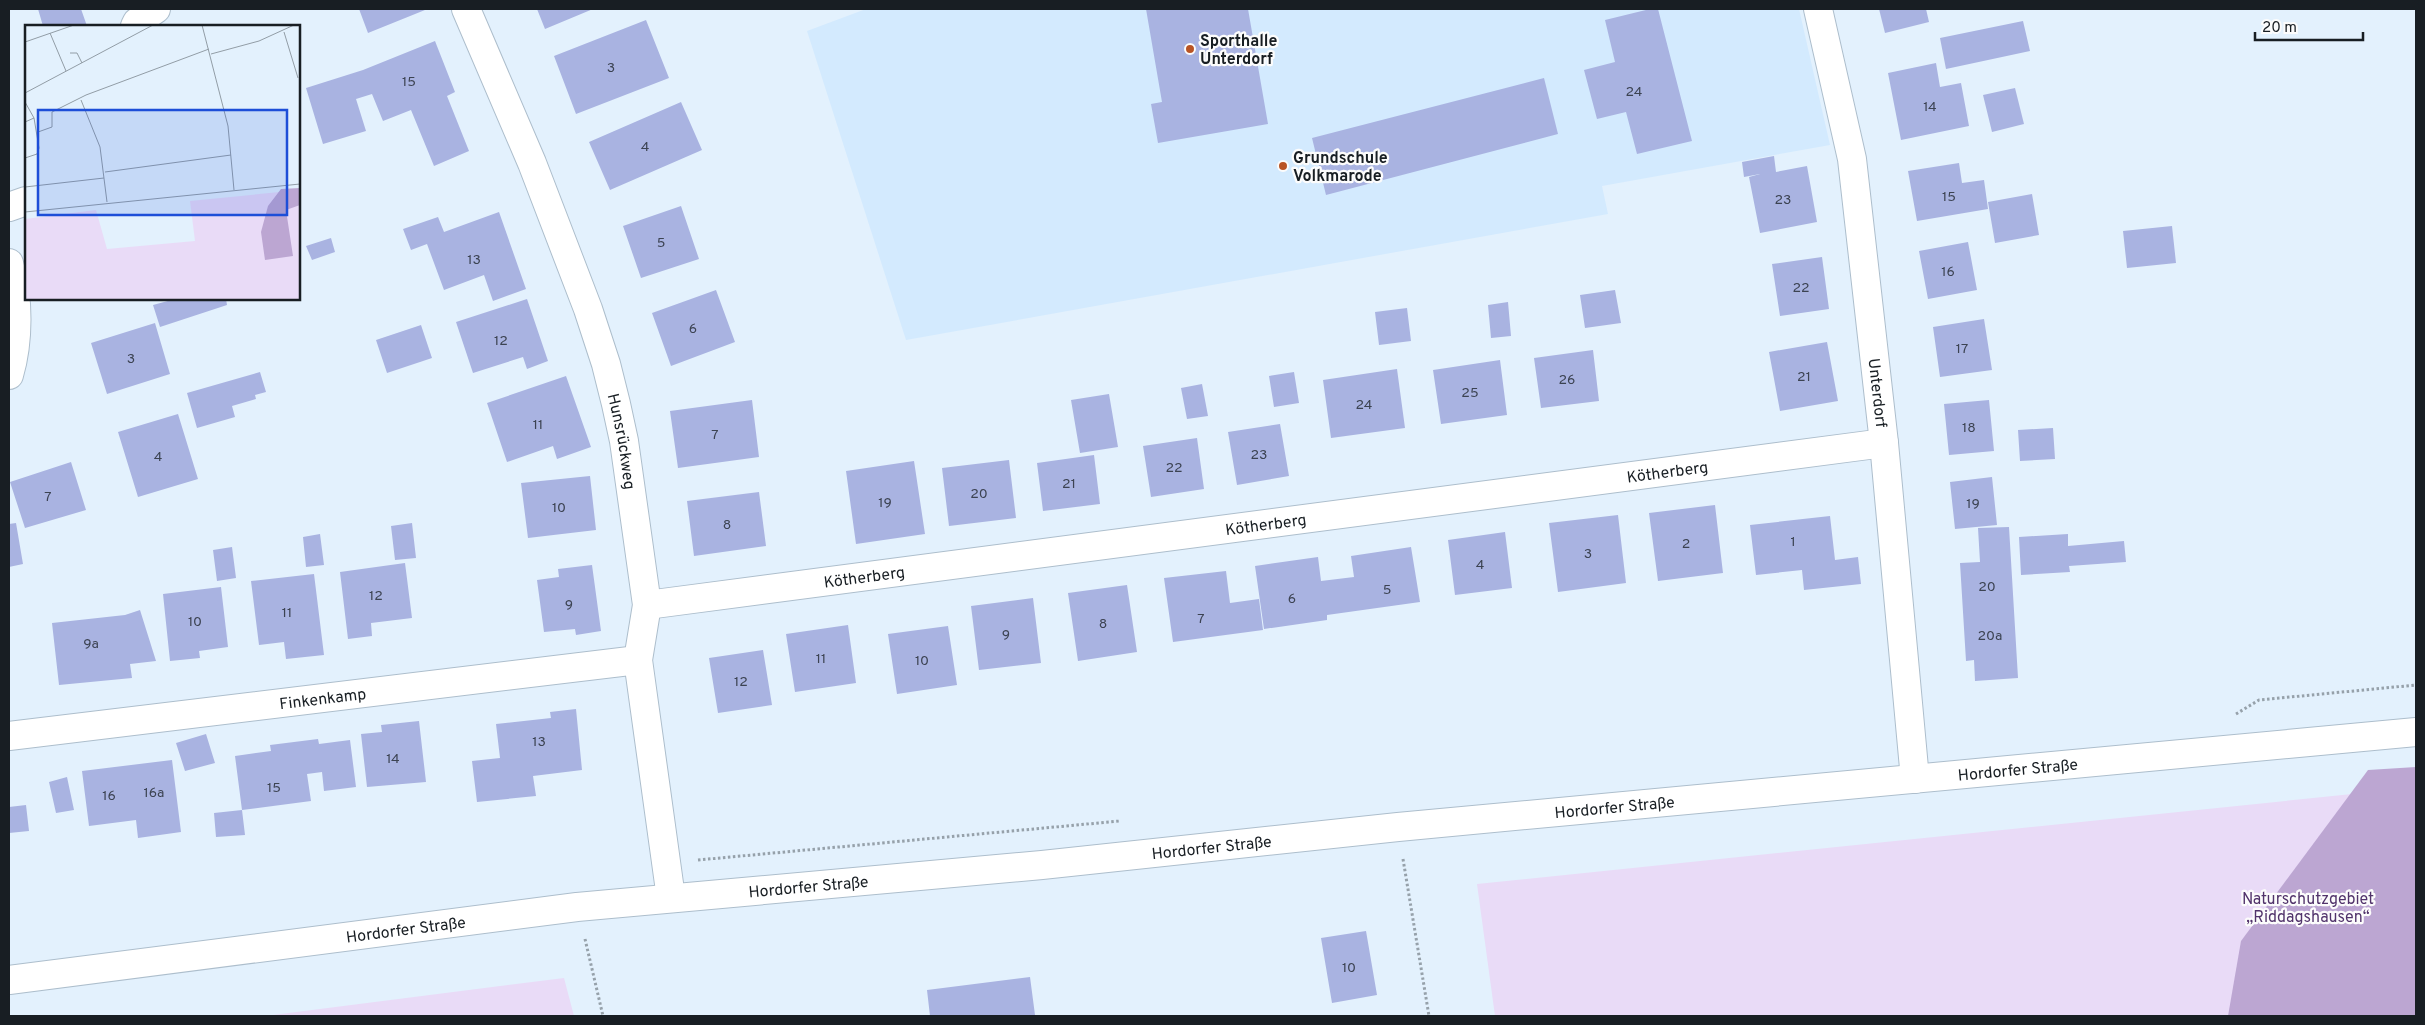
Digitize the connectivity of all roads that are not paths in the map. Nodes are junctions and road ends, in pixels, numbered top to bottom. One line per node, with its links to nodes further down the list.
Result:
1 (156, 9): 4 (street)
2 (466, 9): 10 (street, Hunsrückweg)
3 (1818, 9): 9 (street, Unterdorf)
4 (136, 25)
5 (25, 202): 6 (street)
6 (9, 207)
7 (9, 263): 8 (street)
8 (9, 375)
9 (1884, 443): 10 (street, Kötherberg); 14 (street, Unterdorf)
10 (648, 605): 11 (street, Hunsrückweg)
11 (638, 660): 13 (street, Finkenkamp); 15 (street, Hunsrückweg)
12 (2416, 732): 14 (street, Hordorfer Straße)
13 (9, 736)
14 (1915, 779): 15 (street, Hordorfer Straße)
15 (671, 898): 16 (street, Hordorfer Straße)
16 (9, 980)

